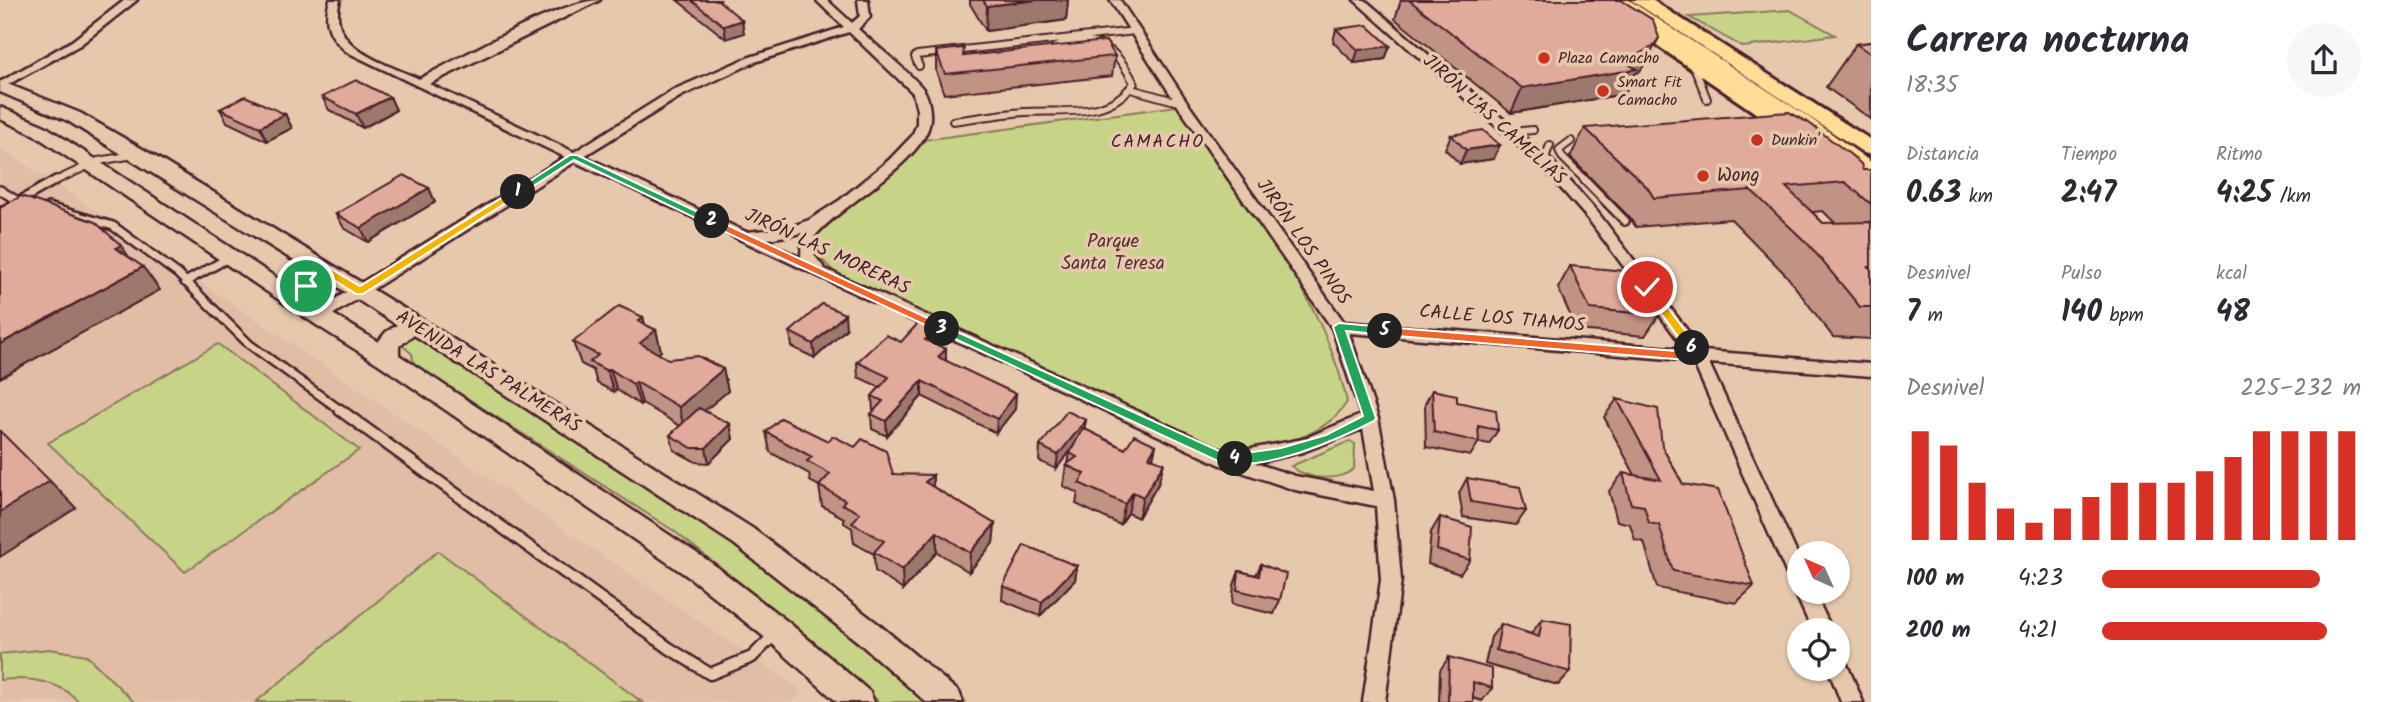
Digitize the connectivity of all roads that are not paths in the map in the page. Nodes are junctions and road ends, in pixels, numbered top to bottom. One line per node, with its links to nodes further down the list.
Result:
1 (132, 0): 18 (street)
2 (335, 0): 17 (street, JIRÓN LAS MORERAS)
3 (595, 0): 17 (street)
4 (821, 0): 12 (street)
5 (863, 0): 12 (street)
6 (1119, 0): 13 (street, JIRÓN LOS PINOS)
7 (1359, 0): 26 (street, JIRÓN LAS CAMELIAS)
8 (1600, 0): 15 (main road)
9 (1616, 0): 28 (highway)
10 (1632, 0): 28 (highway)
11 (1640, 0): 31 (main road)
12 (852, 29): 33 (street); 44 (street)
13 (1135, 31): 16 (lane); 21 (street, JIRÓN LOS PINOS)
14 (1061, 57): 19 (lane)
15 (1692, 61): 20 (lane); 27 (main road)
16 (919, 66)
17 (419, 84): 33 (street, JIRÓN LAS MORERAS)
18 (0, 86): 32 (main road, AVENIDA LAS PALMERAS)
19 (1131, 89): 21 (lane); 23 (lane)
20 (1707, 99)
21 (1182, 103): 55 (street, JIRÓN LOS PINOS)
22 (3, 116): 35 (main road)
23 (953, 121)
24 (1769, 126): 27 (lane)
25 (1533, 130): 26 (lane)
26 (1510, 132): 36 (street, JIRÓN LAS CAMELIAS)
27 (1797, 133): 38 (main road)
28 (1831, 139): 34 (highway); 37 (highway)
29 (1571, 141): 45 (lane)
30 (1550, 145): 36 (lane)
31 (1871, 149)
32 (139, 155): 35 (lane); 48 (main road, AVENIDA LAS PALMERAS)
33 (573, 157): 46 (street, JIRÓN LAS MORERAS); 51 (street)
34 (1871, 161)
35 (90, 164): 40 (lane); 47 (main road)
36 (1548, 165): 56 (street, JIRÓN LAS CAMELIAS)
37 (1871, 173)
38 (1871, 188)
39 (0, 190): 40 (lane)
40 (19, 203): 41 (lane); 43 (lane)
41 (29, 205)
42 (39, 206): 50 (lane)
43 (0, 212)
44 (822, 219): 46 (street); 49 (street)
45 (1625, 221)
46 (743, 236): 49 (street, JIRÓN LAS MORERAS)
47 (230, 257): 50 (lane); 52 (main road)
48 (321, 267): 51 (main road, AVENIDA LAS PALMERAS); 52 (main road)
49 (821, 273): 60 (street, JIRÓN LAS MORERAS)
50 (185, 282): 63 (lane)
51 (360, 291): 53 (street); 54 (main road, AVENIDA LAS PALMERAS)
52 (283, 292): 53 (main road)
53 (319, 316): 57 (main road)
54 (416, 326): 57 (main road); 66 (main road, AVENIDA LAS PALMERAS)
55 (1339, 327): 56 (street, CALLE LOS TIAMOS); 59 (street, JIRÓN LOS PINOS)
56 (1699, 357): 58 (street, CALLE LOS TIAMOS); 62 (street, JIRÓN LAS CAMELIAS)
57 (388, 359): 63 (main road)
58 (1871, 370)
59 (1370, 418): 60 (street); 61 (street, JIRÓN LOS PINOS)
60 (1227, 460): 61 (street, JIRÓN LAS MORERAS)
61 (1385, 500): 67 (street, JIRÓN LOS PINOS)
62 (1787, 552)
63 (778, 631): 65 (main road)
64 (1844, 681): 68 (street)
65 (859, 702)
66 (948, 702)
67 (1374, 702)
68 (1852, 702)

